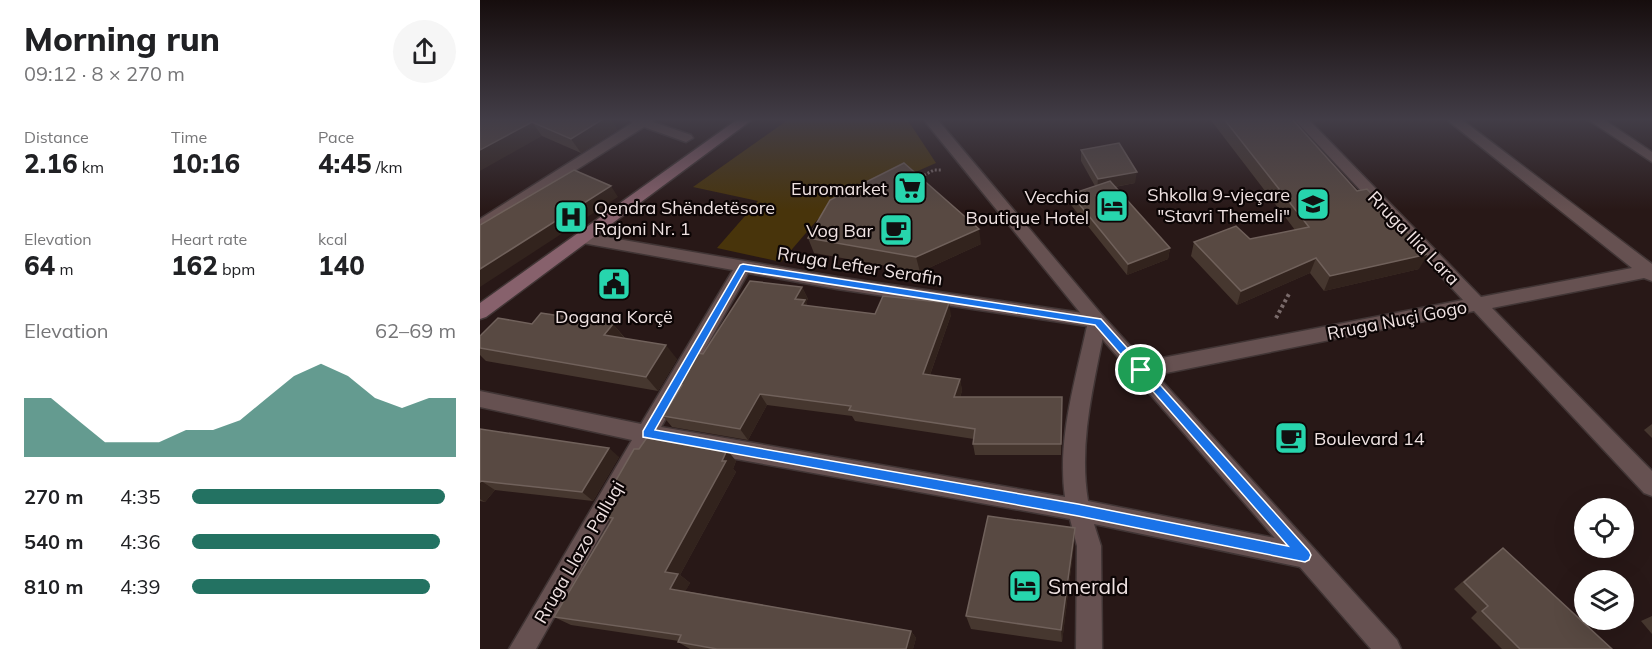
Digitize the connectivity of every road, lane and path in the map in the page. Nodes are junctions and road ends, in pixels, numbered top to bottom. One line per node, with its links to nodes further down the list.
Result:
1 (597, 149): 10 (street)
2 (705, 149): 11 (main road)
3 (956, 149): 16 (street)
4 (1329, 149): 14 (street, Rruga Ilia Lara)
5 (1491, 149): 13 (street)
6 (1639, 149): 7 (street)
7 (1652, 158)
8 (934, 170): 9 (path)
9 (911, 182)
10 (480, 226)
11 (583, 238): 12 (street, Rruga Lefter Serafin); 15 (main road)
12 (743, 267): 16 (street, Rruga Lefter Serafin); 19 (street, Rruga Llazo Palluqi)
13 (1650, 272): 14 (street, Rruga Nuçi Gogo)
14 (1478, 304): 17 (street, Rruga Nuçi Gogo); 20 (street, Rruga Ilia Lara)
15 (480, 312)
16 (1097, 321): 17 (street); 21 (street)
17 (1141, 370): 22 (street)
18 (480, 399): 19 (street)
19 (647, 434): 21 (street); 23 (street, Rruga Llazo Palluqi)
20 (1652, 486)
21 (1078, 510): 22 (street); 24 (street)
22 (1305, 555): 25 (street)
23 (522, 649)
24 (1089, 649)
25 (1388, 649)

